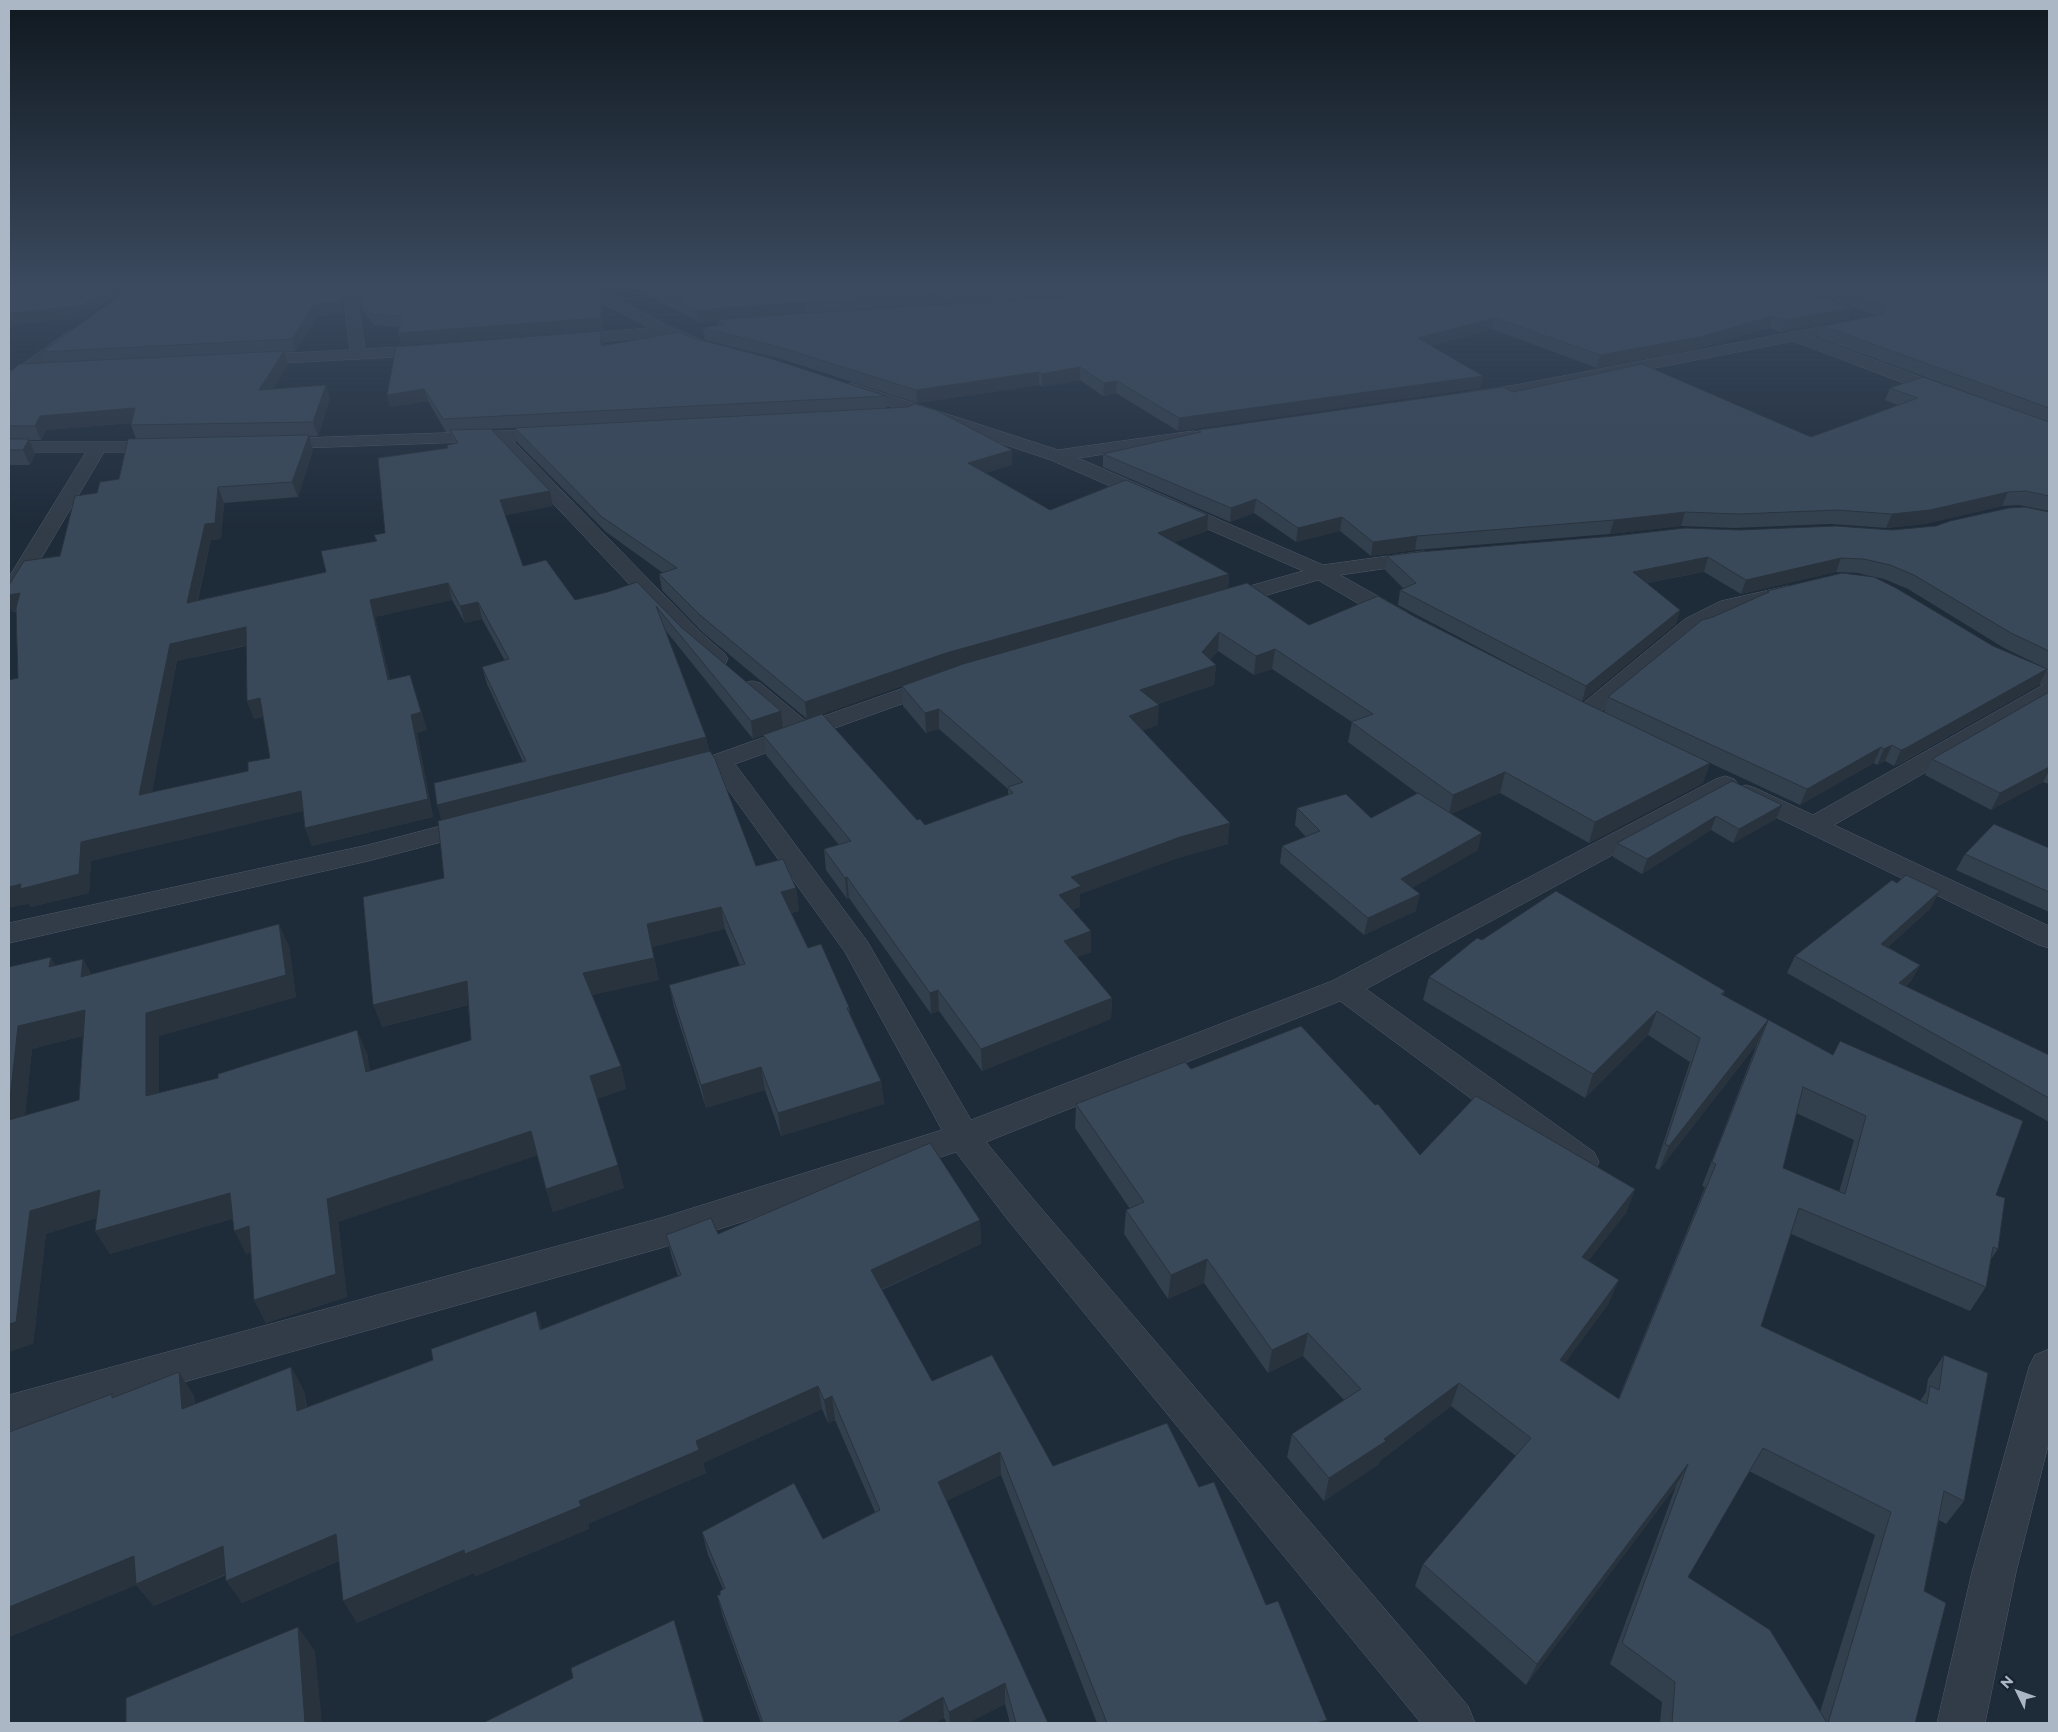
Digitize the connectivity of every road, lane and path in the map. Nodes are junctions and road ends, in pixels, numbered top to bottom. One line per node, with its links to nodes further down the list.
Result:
1 (52, 369): 4 (street)
2 (1626, 369): 6 (street)
3 (1883, 369): 7 (street)
4 (16, 371)
5 (828, 381): 8 (street)
6 (1458, 398)
7 (1965, 400)
8 (923, 413): 9 (street); 17 (street)
9 (884, 415)
10 (569, 433): 12 (street)
11 (1213, 434): 17 (street)
12 (500, 437): 13 (street); 29 (street)
13 (260, 444)
14 (183, 446): 16 (street)
15 (9, 447): 16 (street)
16 (98, 448): 21 (street)
17 (1057, 456): 19 (street)
18 (1444, 556): 19 (street)
19 (1321, 572): 22 (street); 23 (street)
20 (1807, 587): 28 (street)
21 (9, 594)
22 (1201, 607)
23 (1420, 629)
24 (1995, 655): 26 (street)
25 (955, 677): 29 (street)
26 (2049, 680)
27 (2049, 691): 33 (street)
28 (1584, 714)
29 (804, 732): 30 (street)
30 (720, 761): 31 (street); 37 (street)
31 (663, 776)
32 (501, 818): 34 (street)
33 (1814, 824): 35 (street); 36 (street)
34 (9, 933)
35 (2049, 938)
36 (1343, 988): 37 (street); 38 (street)
37 (962, 1137): 40 (street); 41 (street)
38 (1609, 1182)
39 (2049, 1367): 42 (street)
40 (9, 1413)
41 (1451, 1723)
42 (1962, 1723)

